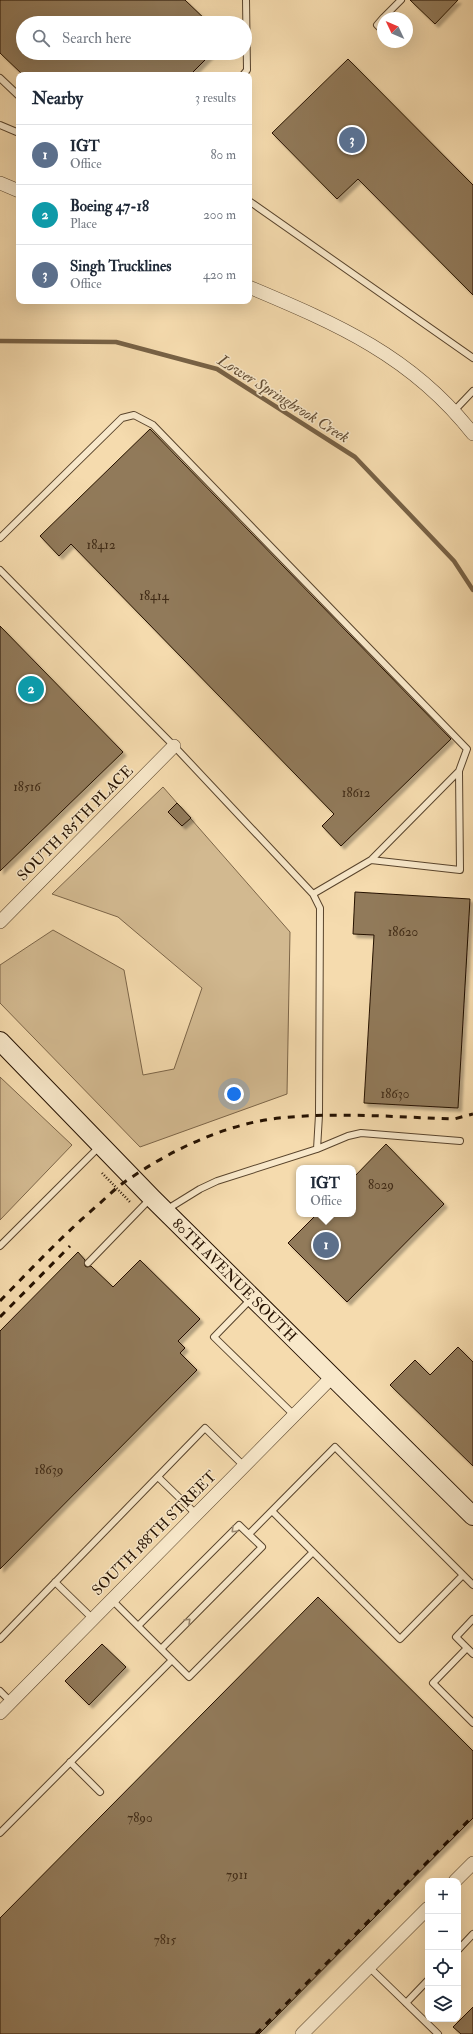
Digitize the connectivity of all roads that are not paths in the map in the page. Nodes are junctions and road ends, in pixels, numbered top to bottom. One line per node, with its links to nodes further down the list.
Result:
1 (246, 0): 4 (lane)
2 (401, 0): 3 (lane)
3 (389, 12)
4 (246, 16)
5 (247, 60): 6 (lane)
6 (245, 72)
7 (0, 78): 8 (lane)
8 (16, 93)
9 (0, 125): 10 (lane)
10 (16, 132)
11 (0, 183): 12 (street)
12 (16, 190)
13 (252, 203): 15 (lane)
14 (252, 288): 17 (street)
15 (473, 358)
16 (473, 391): 17 (lane)
17 (453, 412): 18 (street)
18 (473, 434)
19 (0, 538): 22 (lane)
20 (0, 570): 21 (lane)
21 (174, 746): 24 (lane); 25 (street, SOUTH 185TH PLACE)
22 (459, 771): 23 (lane); 23 (lane)
23 (371, 860): 24 (lane)
24 (313, 894): 29 (lane)
25 (0, 922)
26 (0, 1041): 28 (street, 80TH AVENUE SOUTH)
27 (460, 1141): 29 (lane)
28 (100, 1145): 30 (street, 80TH AVENUE SOUTH); 32 (lane)
29 (317, 1149): 31 (lane)
30 (152, 1198): 31 (street, 80TH AVENUE SOUTH); 33 (lane)
31 (165, 1211): 34 (street, 80TH AVENUE SOUTH)
32 (0, 1246)
33 (88, 1263)
34 (252, 1298): 35 (street, 80TH AVENUE SOUTH); 36 (lane)
35 (332, 1376): 36 (street, SOUTH 188TH STREET); 41 (street, 80TH AVENUE SOUTH)
36 (294, 1415): 37 (street, SOUTH 188TH STREET)
37 (244, 1466): 38 (lane); 40 (street, SOUTH 188TH STREET)
38 (158, 1477): 40 (lane); 45 (lane)
39 (272, 1511): 42 (lane); 43 (lane); 44 (lane)
40 (196, 1514): 47 (street, SOUTH 188TH STREET)
41 (473, 1516)
42 (249, 1534): 50 (lane, one-way to 50); 52 (lane, one-way to 42)
43 (313, 1552): 44 (lane); 55 (lane)
44 (464, 1575): 46 (lane)
45 (55, 1582): 48 (lane); 51 (lane)
46 (473, 1585)
47 (112, 1600): 48 (street, SOUTH 188TH STREET); 50 (lane)
48 (93, 1619): 57 (street, SOUTH 188TH STREET)
49 (473, 1619): 53 (lane)
50 (138, 1626): 52 (lane)
51 (0, 1638)
52 (161, 1648): 55 (lane)
53 (468, 1648): 54 (lane); 59 (lane)
54 (473, 1654)
55 (172, 1660): 60 (lane)
56 (0, 1691): 57 (lane)
57 (11, 1702): 58 (street, SOUTH 188TH STREET)
58 (0, 1713)
59 (473, 1723)
60 (70, 1762): 61 (lane); 62 (lane)
61 (100, 1792)
62 (0, 1833)
63 (473, 1863): 64 (street)
64 (458, 1878)
65 (425, 1911): 68 (street)
66 (473, 1934): 67 (lane)
67 (461, 1947)
68 (369, 1967): 70 (lane); 71 (street)
69 (425, 1983): 70 (lane)
70 (406, 2003): 72 (lane)
71 (308, 2030)
72 (438, 2034)

